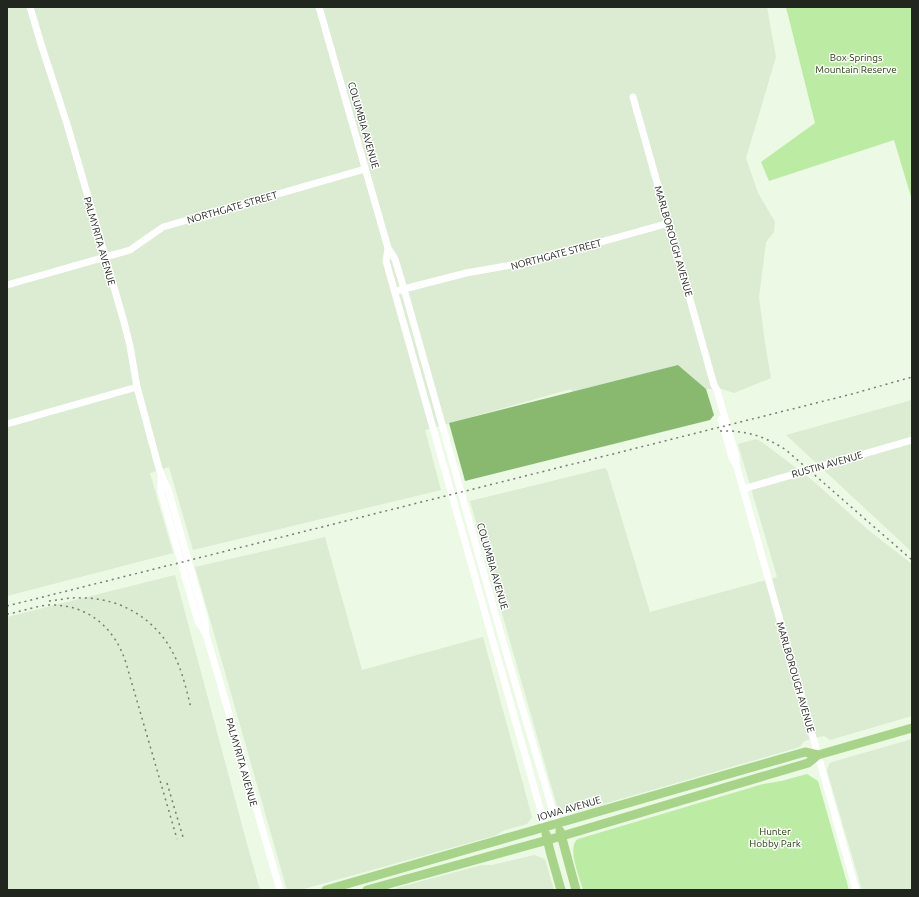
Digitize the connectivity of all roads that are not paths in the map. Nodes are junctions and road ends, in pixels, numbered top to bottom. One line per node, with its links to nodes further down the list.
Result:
1 (30, 7): 7 (street, PALMYRITA AVENUE)
2 (319, 7): 4 (street, COLUMBIA AVENUE)
3 (633, 97): 5 (street, MARLBOROUGH AVENUE)
4 (365, 169): 6 (street, COLUMBIA AVENUE); 7 (street, NORTHGATE STREET)
5 (669, 222): 9 (street, NORTHGATE STREET); 16 (street, MARLBOROUGH AVENUE)
6 (388, 248): 9 (street, COLUMBIA AVENUE); 10 (street, COLUMBIA AVENUE)
7 (105, 257): 8 (street, NORTHGATE STREET); 13 (street, PALMYRITA AVENUE)
8 (7, 285)
9 (404, 289): 10 (street, NORTHGATE STREET); 11 (street, COLUMBIA AVENUE)
10 (395, 292): 12 (street, COLUMBIA AVENUE)
11 (426, 369): 12 (street); 17 (street, COLUMBIA AVENUE)
12 (417, 372): 18 (street, COLUMBIA AVENUE)
13 (137, 387): 14 (street); 29 (street, PALMYRITA AVENUE)
14 (7, 424)
15 (912, 440): 16 (street, RUSTIN AVENUE)
16 (743, 489): 24 (street, MARLBOROUGH AVENUE)
17 (483, 571): 18 (street); 19 (street, COLUMBIA AVENUE)
18 (474, 574): 20 (street, COLUMBIA AVENUE)
19 (516, 684): 20 (street); 21 (street, COLUMBIA AVENUE)
20 (506, 687): 22 (street, COLUMBIA AVENUE)
21 (524, 709): 22 (street); 25 (street, COLUMBIA AVENUE)
22 (513, 712): 26 (street, COLUMBIA AVENUE)
23 (912, 728): 24 (main road, IOWA AVENUE)
24 (818, 755): 25 (main road, IOWA AVENUE); 27 (main road, IOWA AVENUE); 34 (street, MARLBOROUGH AVENUE)
25 (557, 822): 26 (main road, IOWA AVENUE); 27 (main road, COLUMBIA AVENUE)
26 (545, 826): 28 (main road, COLUMBIA AVENUE); 30 (main road, IOWA AVENUE)
27 (562, 836): 28 (main road, IOWA AVENUE); 33 (main road, COLUMBIA AVENUE)
28 (547, 839): 31 (main road, IOWA AVENUE); 32 (main road, COLUMBIA AVENUE)
29 (280, 890)
30 (326, 890)
31 (367, 890)
32 (561, 890)
33 (576, 890)
34 (856, 890)

